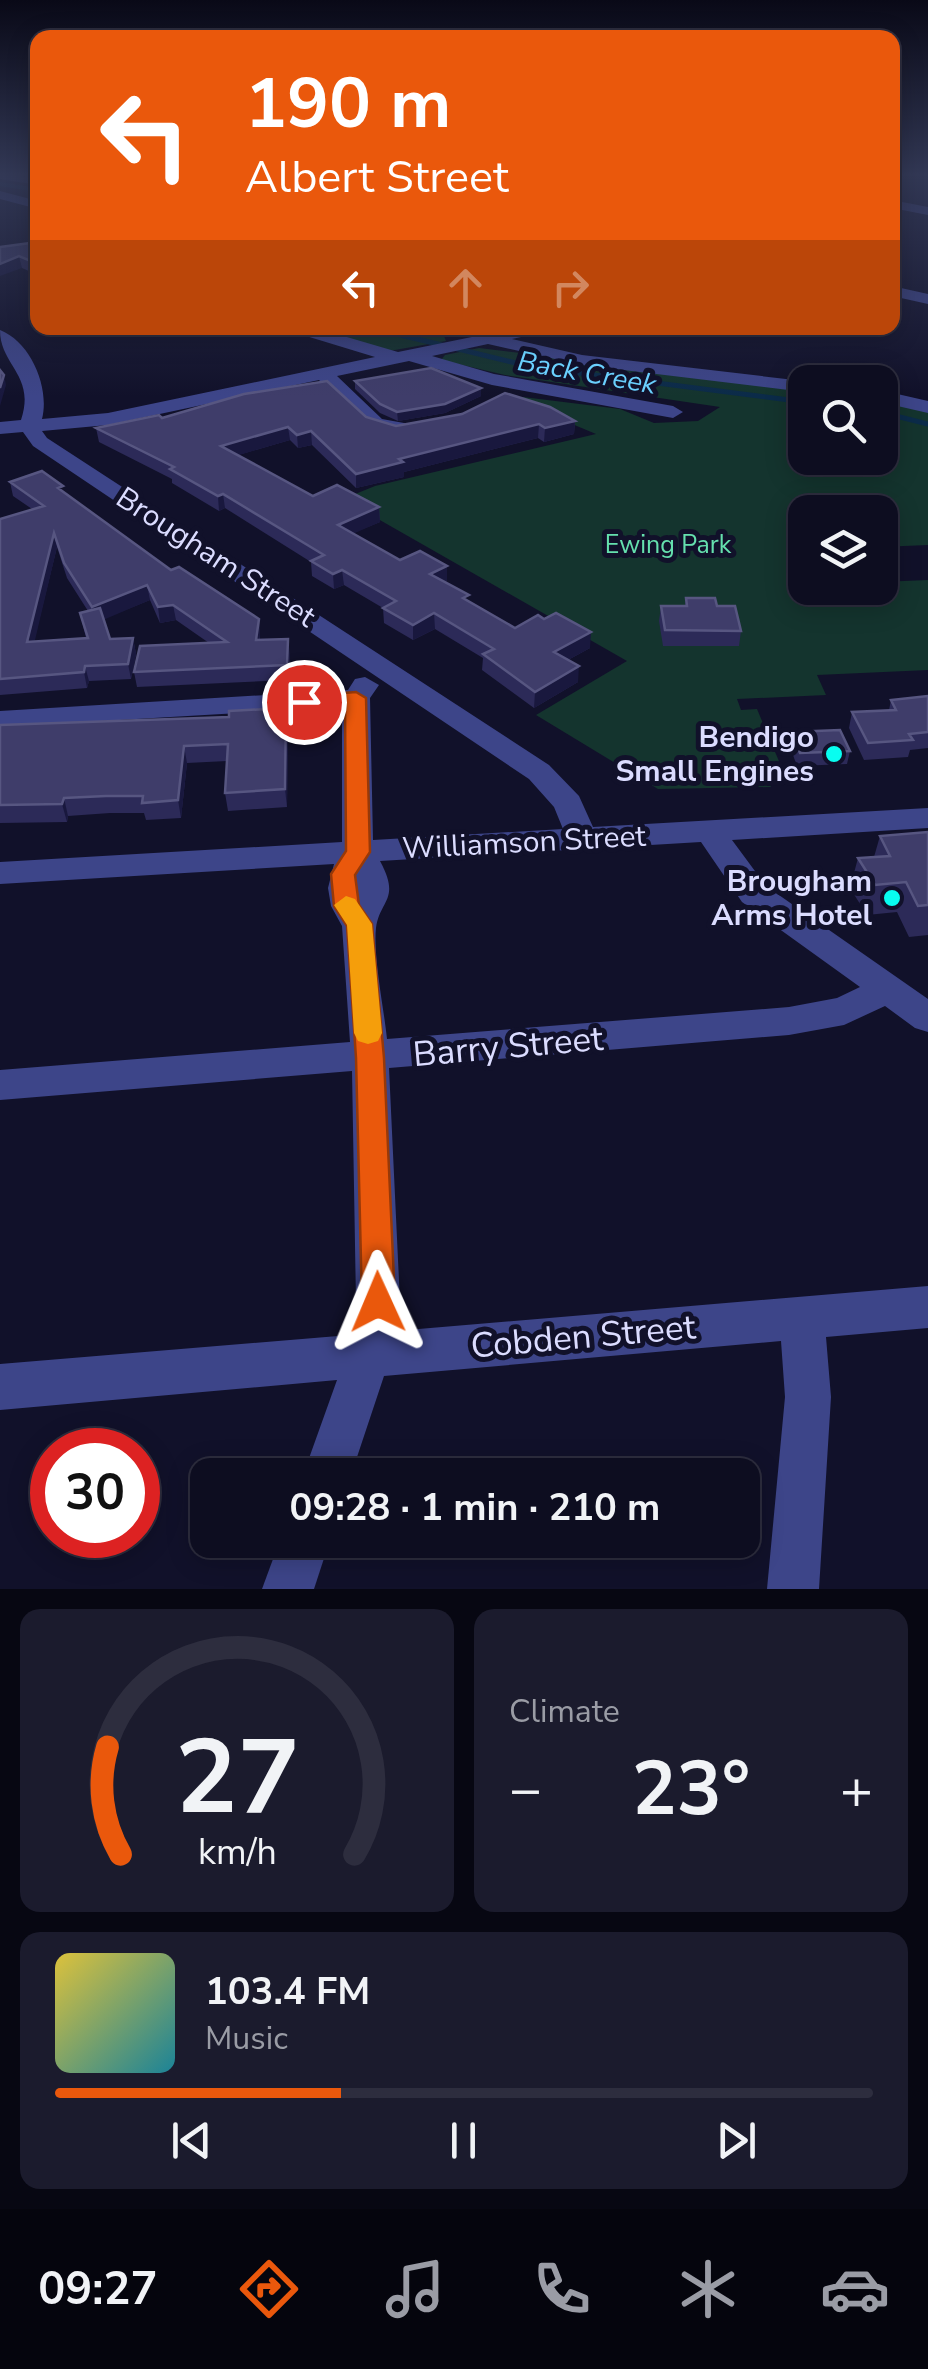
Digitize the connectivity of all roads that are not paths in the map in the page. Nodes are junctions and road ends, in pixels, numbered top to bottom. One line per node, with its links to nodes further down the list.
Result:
1 (900, 292): 2 (street)
2 (928, 299)
3 (0, 335): 17 (street)
4 (328, 335): 8 (street)
5 (506, 335): 7 (street)
6 (459, 336): 7 (street); 8 (street)
7 (487, 339): 10 (street)
8 (412, 355): 9 (street); 11 (street)
9 (324, 374): 16 (street); 17 (street)
10 (788, 384)
11 (521, 385): 13 (street); 15 (street)
12 (898, 400): 14 (street)
13 (496, 401)
14 (928, 407)
15 (673, 412)
16 (427, 425)
17 (28, 427): 18 (street); 19 (street, Brougham Street)
18 (0, 428)
19 (390, 670): 20 (street); 24 (street, Brougham Street)
20 (356, 698): 21 (street); 25 (street)
21 (0, 719)
22 (928, 818): 23 (street, Williamson Street)
23 (712, 832): 24 (street, Williamson Street); 27 (street)
24 (582, 838): 25 (street, Williamson Street)
25 (358, 852): 26 (street, Williamson Street); 30 (street)
26 (0, 874)
27 (890, 988): 28 (street); 29 (street); 30 (street, Barry Street)
28 (928, 1009)
29 (928, 1018)
30 (370, 1058): 31 (street, Barry Street); 34 (street)
31 (0, 1085)
32 (928, 1307): 33 (street, Cobden Street)
33 (802, 1317): 34 (street, Cobden Street); 39 (street)
34 (369, 1354): 35 (street, Cobden Street); 36 (street)
35 (0, 1387)
36 (333, 1458)
37 (299, 1558): 38 (street)
38 (288, 1589)
39 (793, 1589)

